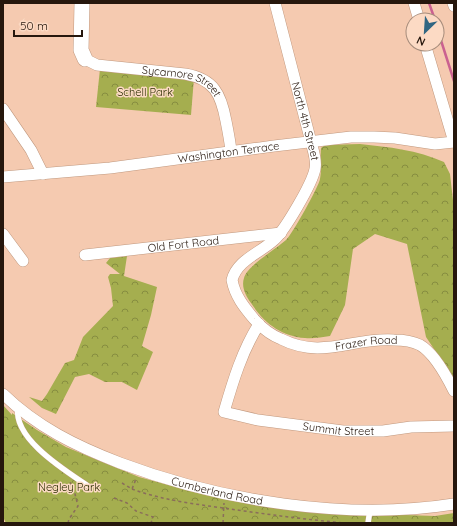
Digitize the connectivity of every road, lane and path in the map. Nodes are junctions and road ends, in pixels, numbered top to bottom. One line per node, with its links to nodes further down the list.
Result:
1 (82, 3): 6 (street)
2 (274, 3): 8 (street, North 4th Street)
3 (453, 3): 4 (street)
4 (454, 6)
5 (428, 52): 9 (street)
6 (85, 59): 10 (street, Sycamore Street)
7 (3, 109): 11 (street)
8 (311, 142): 9 (street, Washington Terrace); 10 (street, Washington Terrace); 13 (street, North 4th Street)
9 (454, 142)
10 (231, 151): 11 (street, Washington Terrace)
11 (43, 174): 12 (street, Washington Terrace)
12 (3, 176)
13 (281, 233): 15 (street, Old Fort Road); 17 (street, North 4th Street)
14 (3, 234): 16 (street)
15 (85, 255)
16 (23, 261)
17 (259, 324): 18 (street, Frazer Road); 21 (street, Summit Street)
18 (454, 391)
19 (3, 394): 20 (street, Cumberland Road)
20 (18, 408): 22 (lane); 31 (street, Cumberland Road)
21 (454, 426)
22 (71, 474): 25 (lane); 33 (path)
23 (138, 475): 26 (path)
24 (122, 483): 26 (path)
25 (88, 486)
26 (132, 489): 30 (path)
27 (114, 498): 32 (path)
28 (224, 504): 30 (path)
29 (454, 504): 31 (street, Cumberland Road)
30 (224, 508): 35 (path); 36 (path)
31 (370, 510): 37 (lane)
32 (151, 522): 34 (path)
33 (68, 523)
34 (145, 523)
35 (222, 523)
36 (346, 523)
37 (368, 523)

